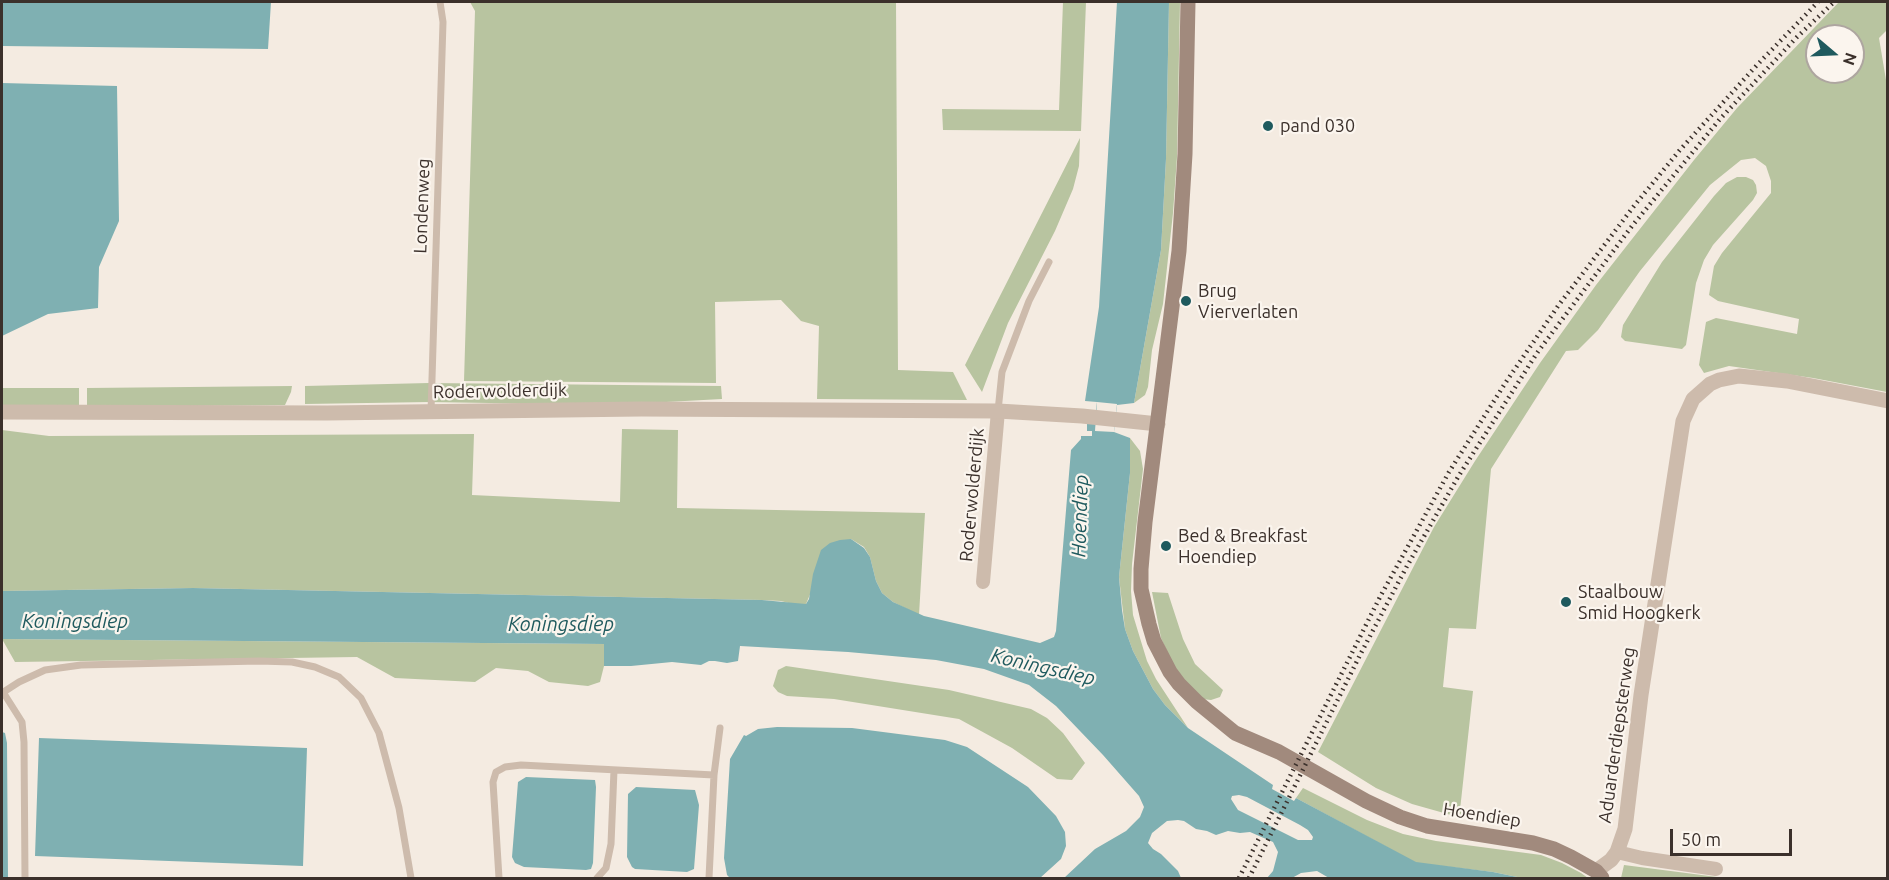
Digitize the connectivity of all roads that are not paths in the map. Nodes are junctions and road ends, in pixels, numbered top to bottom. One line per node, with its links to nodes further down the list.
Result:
1 (440, 2): 5 (lane, Londenweg)
2 (1188, 2): 8 (main road, Hoendiep)
3 (1049, 262): 6 (lane, Roderwolderdijk)
4 (1887, 401): 14 (street, Aduarderdiepsterweg)
5 (431, 411): 6 (street, Roderwolderdijk); 7 (street, Roderwolderdijk)
6 (998, 411): 8 (street, Roderwolderdijk); 9 (street, Roderwolderdijk)
7 (2, 412)
8 (1158, 424): 16 (main road, Hoendiep)
9 (984, 582)
10 (2, 693): 17 (lane); 18 (lane)
11 (720, 728): 13 (lane)
12 (614, 770): 13 (lane); 19 (lane); 20 (lane)
13 (714, 775): 21 (lane)
14 (1617, 852): 15 (street); 16 (street)
15 (1716, 869)
16 (1599, 875)
17 (25, 879)
18 (411, 879)
19 (499, 879)
20 (597, 879)
21 (709, 879)

